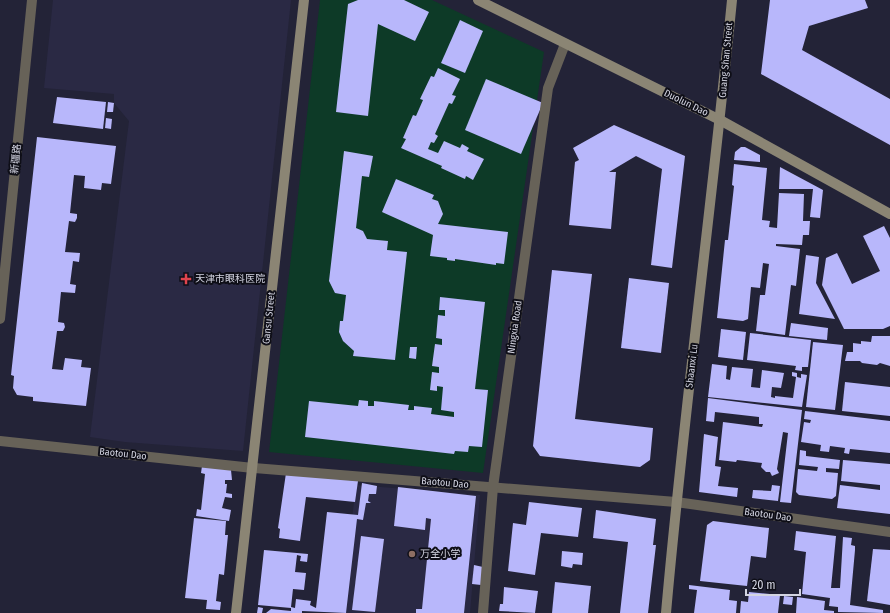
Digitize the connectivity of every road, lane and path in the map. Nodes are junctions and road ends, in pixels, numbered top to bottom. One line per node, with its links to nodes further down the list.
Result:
1 (32, 0): 8 (street, 新疆路)
2 (304, 0): 10 (street, Gansu Street)
3 (478, 0): 5 (street, Duolun Dao)
4 (732, 0): 6 (street, Guang Shan Street)
5 (565, 44): 6 (street, Duolun Dao); 11 (street, Ningxia Road)
6 (720, 120): 7 (street, Duolun Dao); 12 (street, Shaanxi Lu)
7 (890, 214)
8 (0, 319)
9 (0, 442): 10 (street, Baotou Dao)
10 (253, 468): 11 (street, Baotou Dao); 14 (street, Gansu Street)
11 (493, 487): 12 (street, Baotou Dao); 15 (street, Ningxia Road)
12 (676, 502): 13 (street, Baotou Dao); 16 (street, Shaanxi Lu)
13 (890, 532)
14 (236, 613)
15 (483, 613)
16 (666, 613)

